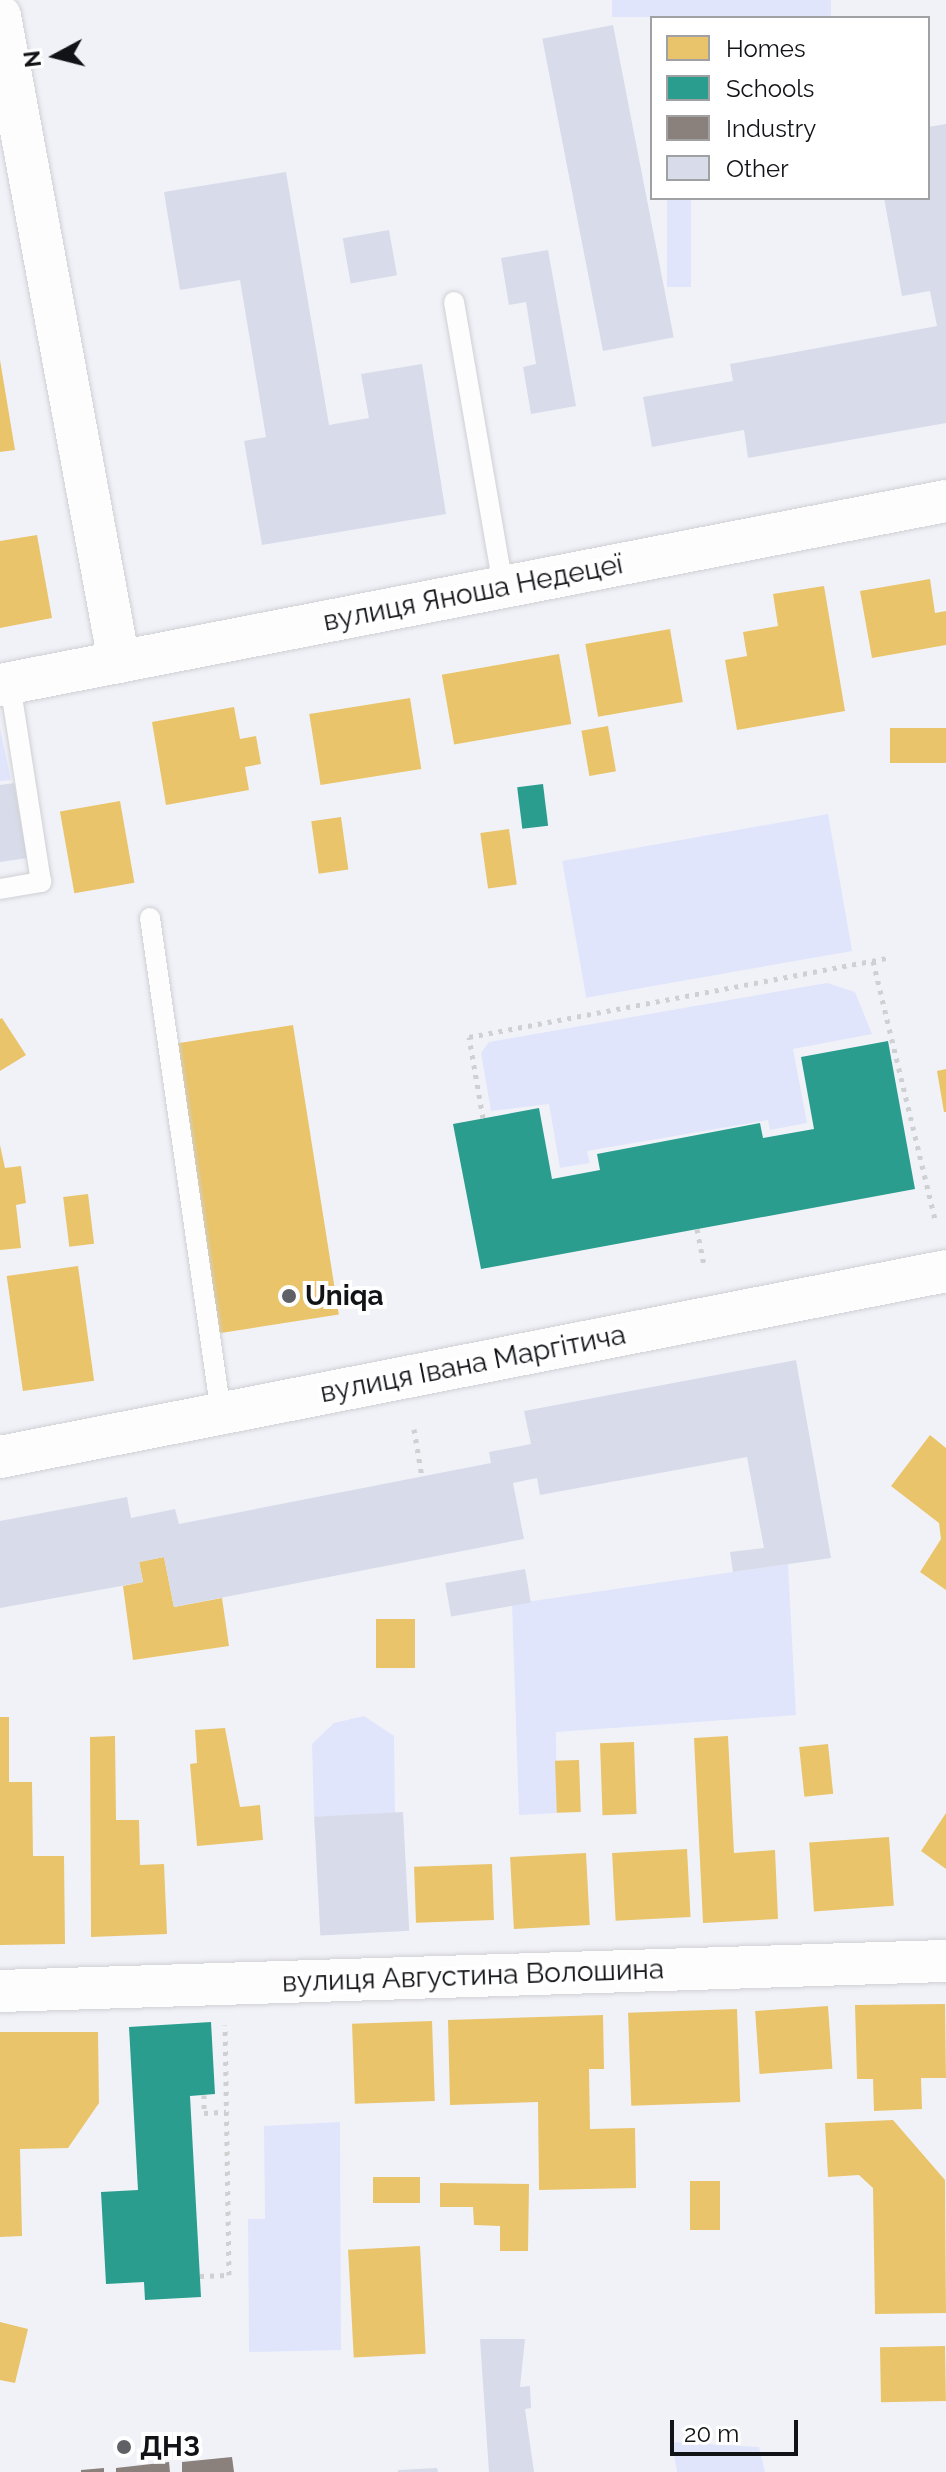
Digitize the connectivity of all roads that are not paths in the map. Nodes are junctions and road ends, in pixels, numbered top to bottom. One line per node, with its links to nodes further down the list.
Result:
1 (0, 16): 2 (street)
2 (18, 215): 6 (street)
3 (454, 302): 5 (lane)
4 (946, 501): 5 (street, вулиця Яноша Недецеї)
5 (503, 587): 6 (street, вулиця Яноша Недецеї)
6 (119, 662): 7 (street, вулиця Яноша Недецеї)
7 (5, 684): 8 (lane)
8 (0, 889)
9 (150, 918): 11 (lane)
10 (946, 1271): 11 (street, вулиця Івана Маргітича)
11 (221, 1413): 12 (street, вулиця Івана Маргітича)
12 (0, 1457)
13 (946, 1961): 14 (street, вулиця Августина Волошина)
14 (0, 1991)

